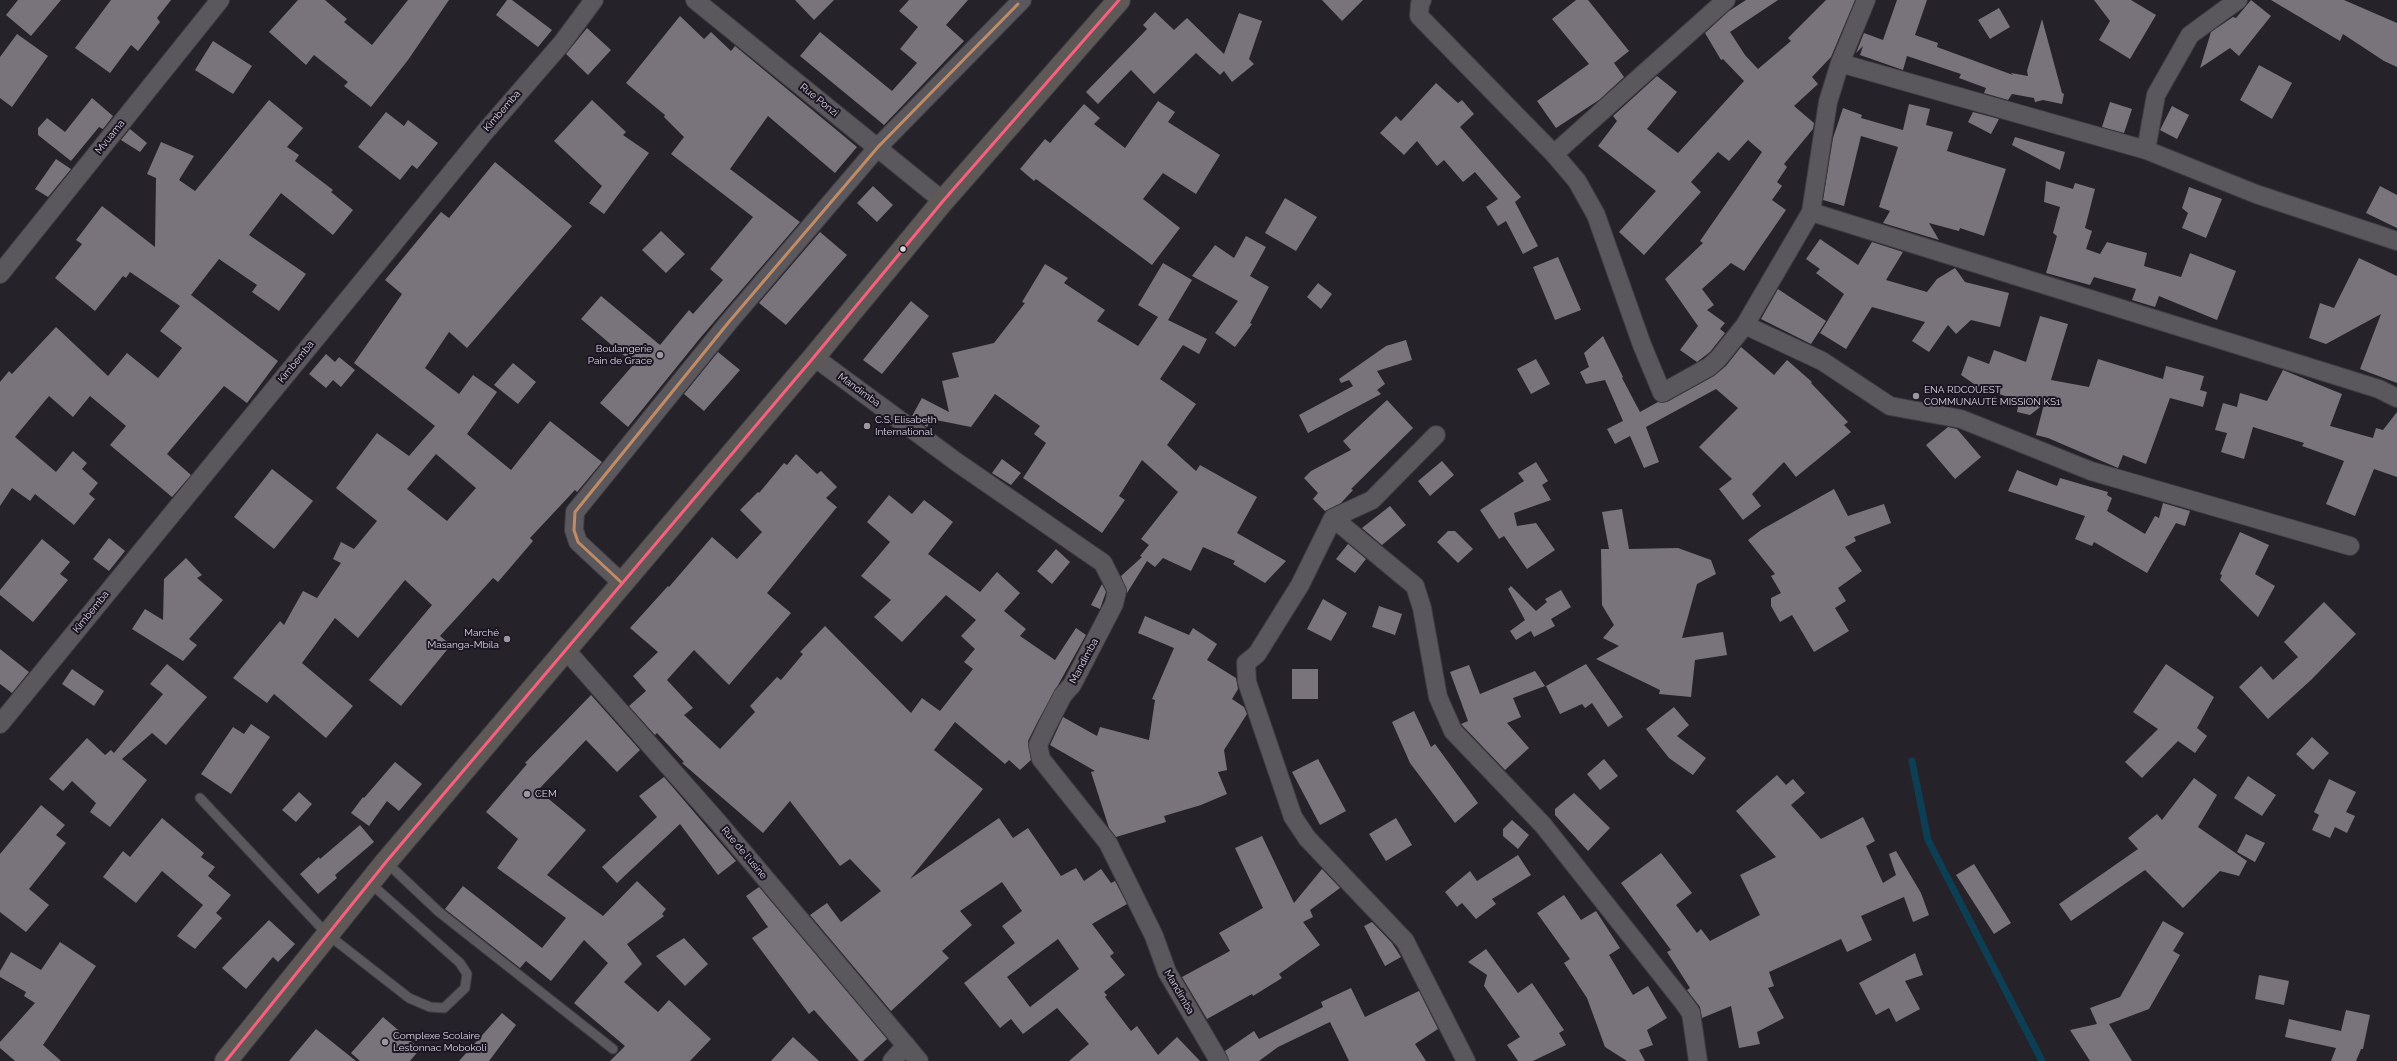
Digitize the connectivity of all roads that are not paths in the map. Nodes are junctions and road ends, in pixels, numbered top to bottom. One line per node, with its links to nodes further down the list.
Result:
1 (220, 0): 17 (street, Mvuama)
2 (594, 0): 26 (street, Kimbemba)
3 (695, 0): 11 (street, Rue Ponzi)
4 (1022, 0): 11 (street)
5 (1119, 0): 14 (highway)
6 (1422, 0): 13 (street)
7 (1726, 0): 13 (street)
8 (1866, 0): 10 (street)
9 (2238, 0): 12 (street)
10 (1840, 62): 12 (street); 15 (street)
11 (878, 147): 14 (street, Rue Ponzi); 24 (street)
12 (2146, 150): 16 (street)
13 (1554, 154): 18 (street)
14 (943, 201): 19 (highway)
15 (1811, 212): 18 (street); 20 (street)
16 (2397, 241)
17 (0, 274)
18 (1745, 325): 23 (street)
19 (814, 357): 24 (highway); 36 (street, Mandimba)
20 (2397, 398)
21 (1436, 435): 22 (street)
22 (1333, 518): 37 (street); 38 (street)
23 (2350, 546)
24 (622, 583): 25 (highway)
25 (565, 650): 28 (highway); 31 (street, Rue de l'usine)
26 (0, 724)
27 (200, 798): 30 (lane)
28 (386, 862): 29 (highway); 32 (lane)
29 (370, 882): 30 (highway); 30 (lane)
30 (327, 934): 33 (highway)
31 (906, 1045): 34 (street); 35 (street, Rue de l'usine)
32 (613, 1048)
33 (226, 1061)
34 (892, 1061)
35 (920, 1061)
36 (1219, 1061)
37 (1466, 1061)
38 (1698, 1061)

